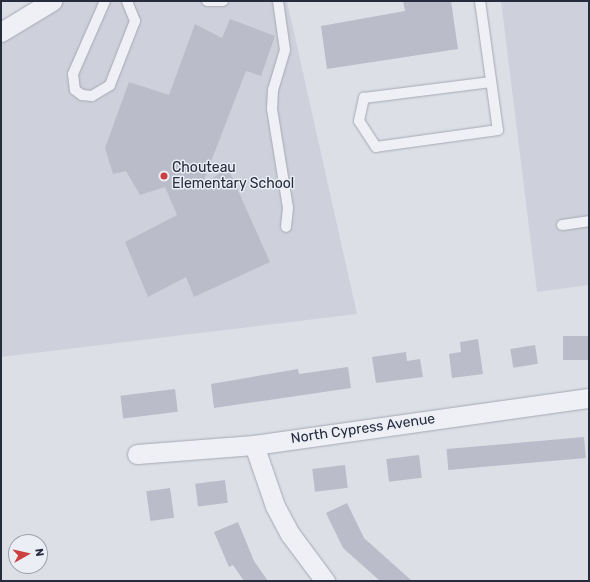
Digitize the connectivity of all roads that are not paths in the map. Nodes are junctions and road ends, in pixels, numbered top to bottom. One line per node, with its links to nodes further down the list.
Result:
1 (52, 1): 8 (street)
2 (105, 1): 3 (lane)
3 (127, 1)
4 (206, 1): 5 (lane)
5 (223, 1)
6 (278, 1): 12 (lane)
7 (480, 1): 9 (lane)
8 (1, 32)
9 (491, 82): 9 (lane)
10 (589, 221): 11 (lane)
11 (562, 225)
12 (286, 227)
13 (589, 398): 14 (street, North Cypress Avenue)
14 (254, 445): 15 (street, North Cypress Avenue); 16 (street)
15 (137, 454)
16 (326, 581)

